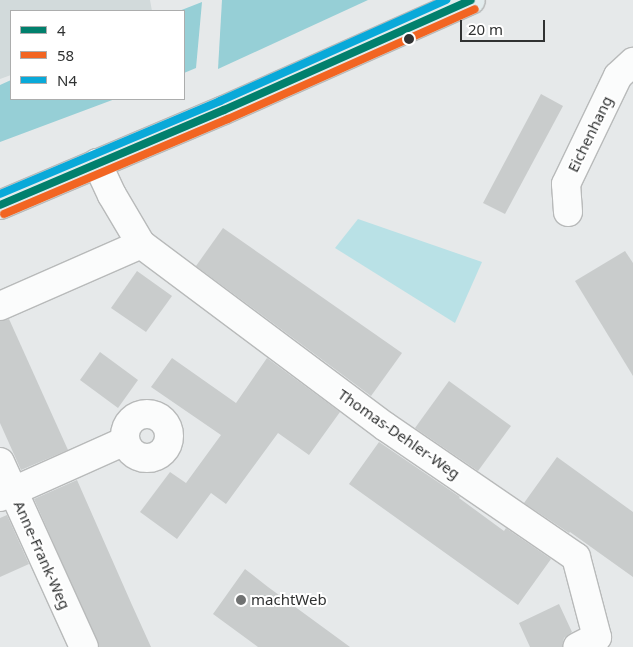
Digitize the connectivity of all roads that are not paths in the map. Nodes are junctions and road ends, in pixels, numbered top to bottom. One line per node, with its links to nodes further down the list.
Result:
1 (472, 0): 3 (main road)
2 (633, 62): 5 (street, Eichenhang)
3 (97, 163): 4 (main road); 6 (street, Thomas-Dehler-Weg)
4 (0, 205)
5 (568, 212)
6 (141, 244): 7 (street); 12 (street, Thomas-Dehler-Weg)
7 (0, 306)
8 (125, 441): 10 (street)
9 (0, 463): 10 (street, Anne-Frank-Weg)
10 (6, 494): 11 (street, Anne-Frank-Weg)
11 (84, 647)
12 (577, 647)

